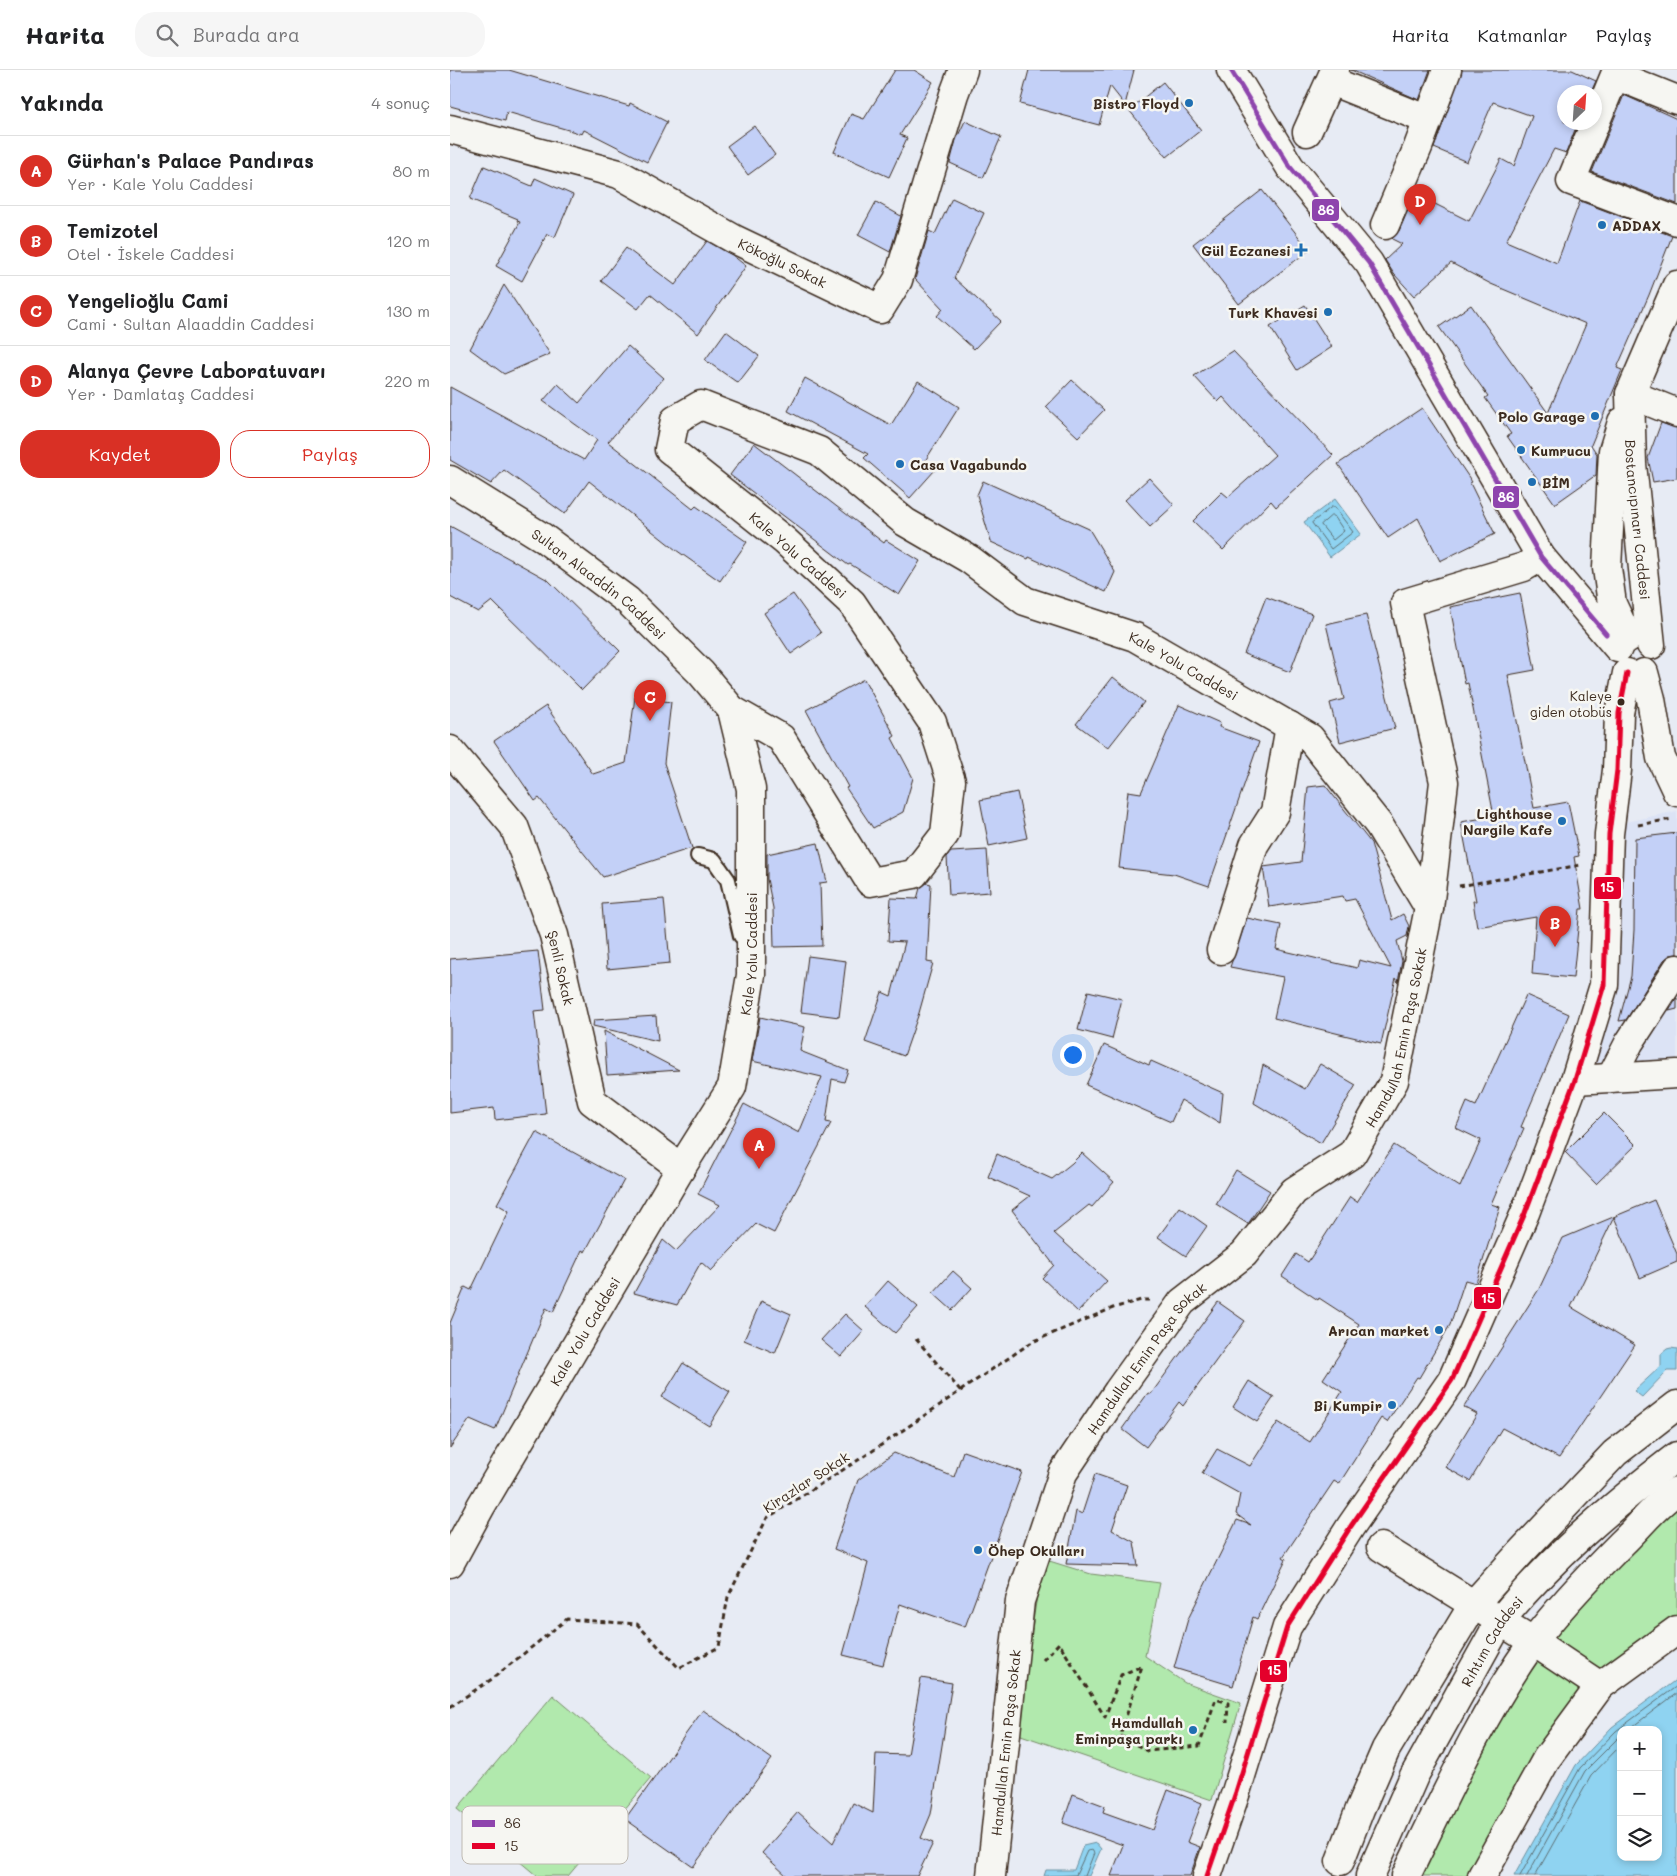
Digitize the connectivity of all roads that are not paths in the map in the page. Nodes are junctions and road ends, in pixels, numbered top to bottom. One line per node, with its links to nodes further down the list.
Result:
1 (963, 70): 7 (street, Kökoğlu Sokak)
2 (1231, 70): 15 (street)
3 (1447, 70): 6 (street)
4 (1333, 75): 6 (street); 8 (street)
5 (1677, 100): 9 (street)
6 (1428, 120): 10 (street)
7 (450, 129)
8 (1306, 132)
9 (1677, 221)
10 (1384, 225)
11 (1677, 285): 12 (street, Bostancıpınarı Caddesi)
12 (1630, 394): 13 (street); 16 (street, Bostancıpınarı Caddesi); 16 (street, Bostancıpınarı Caddesi)
13 (1677, 413)
14 (450, 480): 18 (street, Sultan Alaaddin Caddesi)
15 (1541, 557): 16 (street); 23 (street)
16 (1632, 644): 17 (street)
17 (1636, 673): 21 (street); 29 (street)
18 (732, 710): 19 (street, Kale Yolu Caddesi); 26 (street, Kale Yolu Caddesi)
19 (1290, 726): 23 (street, Kale Yolu Caddesi); 24 (street)
20 (450, 750): 30 (street, Şenli Sokak)
21 (1677, 792)
22 (698, 856): 26 (lane)
23 (1430, 899): 42 (street, Hamdullah Emin Paşa Sokak)
24 (1221, 950)
25 (1677, 969): 28 (street)
26 (750, 976): 30 (street, Kale Yolu Caddesi)
27 (1677, 1074): 28 (street)
28 (1611, 1078): 29 (street)
29 (1574, 1080): 43 (street)
30 (681, 1168): 35 (street, Kale Yolu Caddesi)
31 (1677, 1405): 36 (street)
32 (1677, 1456): 37 (street, Rıhtım Caddesi)
33 (1677, 1491): 39 (street)
34 (1381, 1547): 36 (street)
35 (450, 1563)
36 (1474, 1605): 37 (street); 41 (street)
37 (1500, 1621): 39 (street); 44 (street, Rıhtım Caddesi)
38 (1677, 1630): 40 (street)
39 (1534, 1642): 40 (street); 45 (street)
40 (1600, 1686): 46 (street)
41 (1340, 1861)
42 (991, 1876)
43 (1208, 1876)
44 (1370, 1876)
45 (1406, 1876)
46 (1482, 1876)

